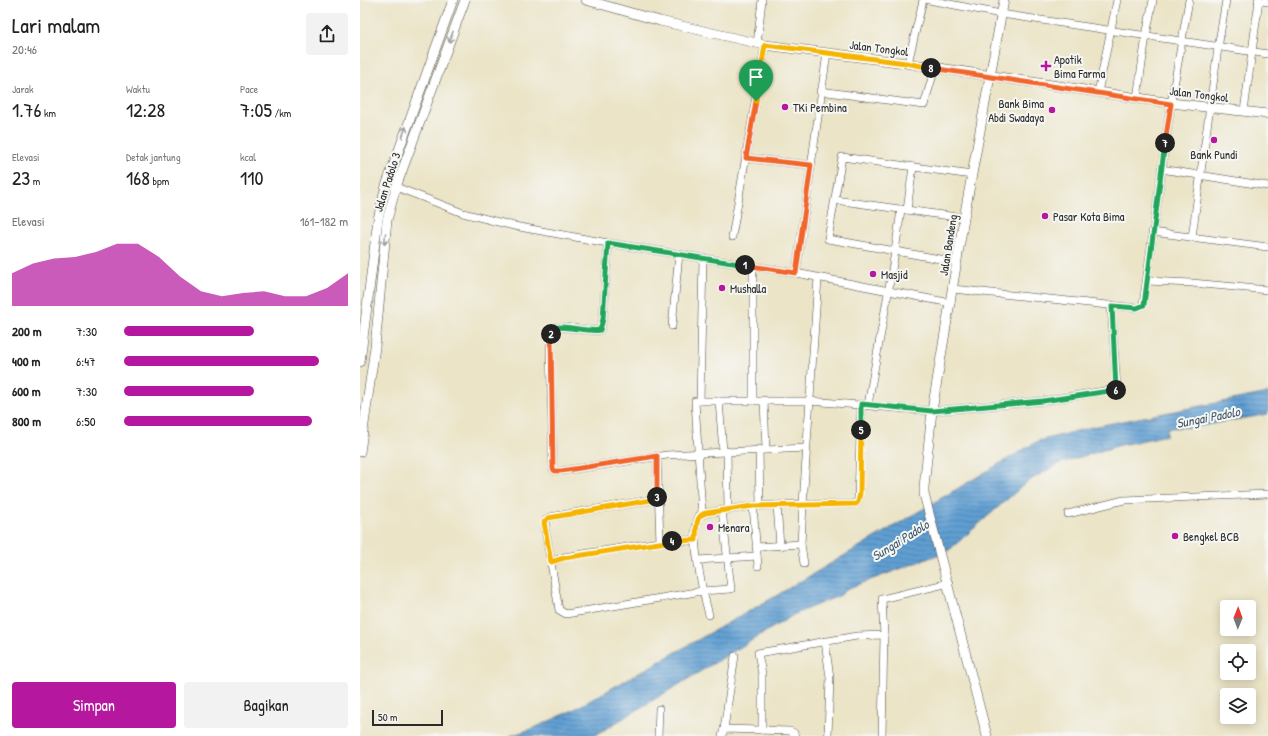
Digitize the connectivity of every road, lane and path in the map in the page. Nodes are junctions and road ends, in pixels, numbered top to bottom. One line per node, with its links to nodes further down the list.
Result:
1 (453, 0): 34 (street, Jalan Padolo 3, one-way to 1)
2 (465, 0): 35 (street, Jalan Padolo 3, one-way to 35)
3 (586, 0): 18 (street, Jalan Tongkol)
4 (762, 0): 18 (street)
5 (923, 0): 23 (street)
6 (929, 0): 14 (street)
7 (1004, 0): 14 (street, Jalan Bandeng)
8 (1117, 0): 15 (street)
9 (1153, 0): 16 (street)
10 (1189, 0): 17 (street)
11 (1226, 0): 19 (street)
12 (1259, 0): 13 (street); 20 (street)
13 (1268, 2)
14 (1001, 14): 15 (street); 25 (street, Jalan Bandeng)
15 (1109, 30): 16 (street); 27 (street)
16 (1146, 36): 17 (street); 28 (street)
17 (1183, 42): 19 (street); 29 (street)
18 (761, 44): 21 (street, Jalan Tongkol); 33 (street)
19 (1218, 48): 20 (street); 30 (street)
20 (1253, 52): 22 (street); 31 (street)
21 (826, 53): 23 (street, Jalan Tongkol); 26 (street)
22 (1268, 54)
23 (908, 63): 24 (street, Jalan Tongkol)
24 (935, 68): 25 (street, Jalan Tongkol); 26 (street)
25 (990, 77): 27 (street, Jalan Tongkol); 39 (street, Jalan Bandeng)
26 (820, 91): 36 (street)
27 (1098, 92): 28 (street, Jalan Tongkol)
28 (1137, 98): 29 (street, Jalan Tongkol)
29 (1171, 104): 30 (street, Jalan Tongkol); 38 (street)
30 (1210, 108): 31 (street, Jalan Tongkol); 40 (street)
31 (1244, 111): 32 (street, Jalan Tongkol)
32 (1268, 114)
33 (746, 158): 36 (street); 48 (street)
34 (395, 159): 35 (street); 46 (street, Jalan Padolo 3)
35 (405, 163): 42 (street, Jalan Padolo 3)
36 (811, 165): 57 (street)
37 (913, 167): 39 (street); 43 (street); 44 (street)
38 (1161, 169): 40 (street); 47 (street)
39 (972, 175): 45 (street, Jalan Bandeng)
40 (1200, 175): 41 (street); 49 (street)
41 (1268, 186)
42 (396, 187): 46 (street, Jalan Padolo 3); 50 (street)
43 (834, 200): 44 (street); 52 (street)
44 (904, 210): 45 (street); 52 (street)
45 (964, 218): 55 (street, Jalan Bandeng)
46 (382, 219): 66 (street, Jalan Padolo 3); 72 (street, Jalan Padolo 3, one-way to 72)
47 (1152, 232): 49 (street); 59 (street)
48 (732, 237)
49 (1192, 237): 51 (street)
50 (608, 243): 53 (street); 80 (street)
51 (1268, 247)
52 (896, 252): 55 (street); 61 (street)
53 (679, 254): 54 (street); 65 (street)
54 (703, 258): 56 (street); 70 (street)
55 (957, 262): 60 (street, Jalan Bandeng)
56 (753, 266): 57 (street); 68 (street)
57 (796, 273): 58 (street)
58 (818, 278): 61 (street); 71 (street)
59 (1147, 281): 62 (street); 64 (street)
60 (953, 289): 63 (street, Jalan Bandeng); 64 (street)
61 (887, 290): 63 (street); 73 (street)
62 (1268, 290)
63 (950, 303): 74 (street, Jalan Bandeng)
64 (1112, 306): 74 (street)
65 (672, 326)
66 (360, 362)
67 (719, 400): 68 (street); 70 (street); 77 (street)
68 (752, 400): 69 (street)
69 (764, 400): 71 (street); 76 (street)
70 (700, 401): 79 (street)
71 (810, 401): 73 (street); 75 (street)
72 (364, 402): 78 (street, Jalan Padolo 3)
73 (865, 405): 74 (street); 83 (street)
74 (932, 411): 101 (street, Jalan Bandeng)
75 (806, 448): 76 (street); 83 (street)
76 (762, 449): 77 (street); 86 (street)
77 (725, 451): 79 (street); 87 (street)
78 (360, 452)
79 (697, 452): 80 (street); 88 (street)
80 (657, 456): 82 (street)
81 (1268, 494): 89 (street)
82 (657, 499): 91 (street); 98 (street)
83 (803, 504): 84 (street); 92 (street)
84 (777, 505): 86 (street); 93 (street)
85 (753, 506): 86 (street); 87 (street); 94 (street)
86 (760, 506)
87 (725, 510): 88 (street); 96 (street)
88 (702, 514): 90 (street)
89 (1068, 514)
90 (696, 540): 91 (street); 97 (street)
91 (660, 542): 98 (street)
92 (801, 544): 93 (street); 99 (street)
93 (780, 546): 94 (street)
94 (756, 547): 95 (street)
95 (757, 556): 96 (street); 100 (street)
96 (728, 558): 97 (street); 102 (street)
97 (698, 560): 102 (street)
98 (551, 562): 102 (street)
99 (804, 564)
100 (758, 566)
101 (949, 583): 104 (street); 114 (street)
102 (702, 591): 103 (street)
103 (709, 615)
104 (884, 635): 105 (street); 113 (street)
105 (825, 641): 108 (street); 112 (street)
106 (735, 656): 109 (street)
107 (659, 709): 110 (street)
108 (762, 730): 109 (street); 111 (street)
109 (723, 732)
110 (658, 736)
111 (795, 736)
112 (828, 736)
113 (882, 736)
114 (987, 736)

